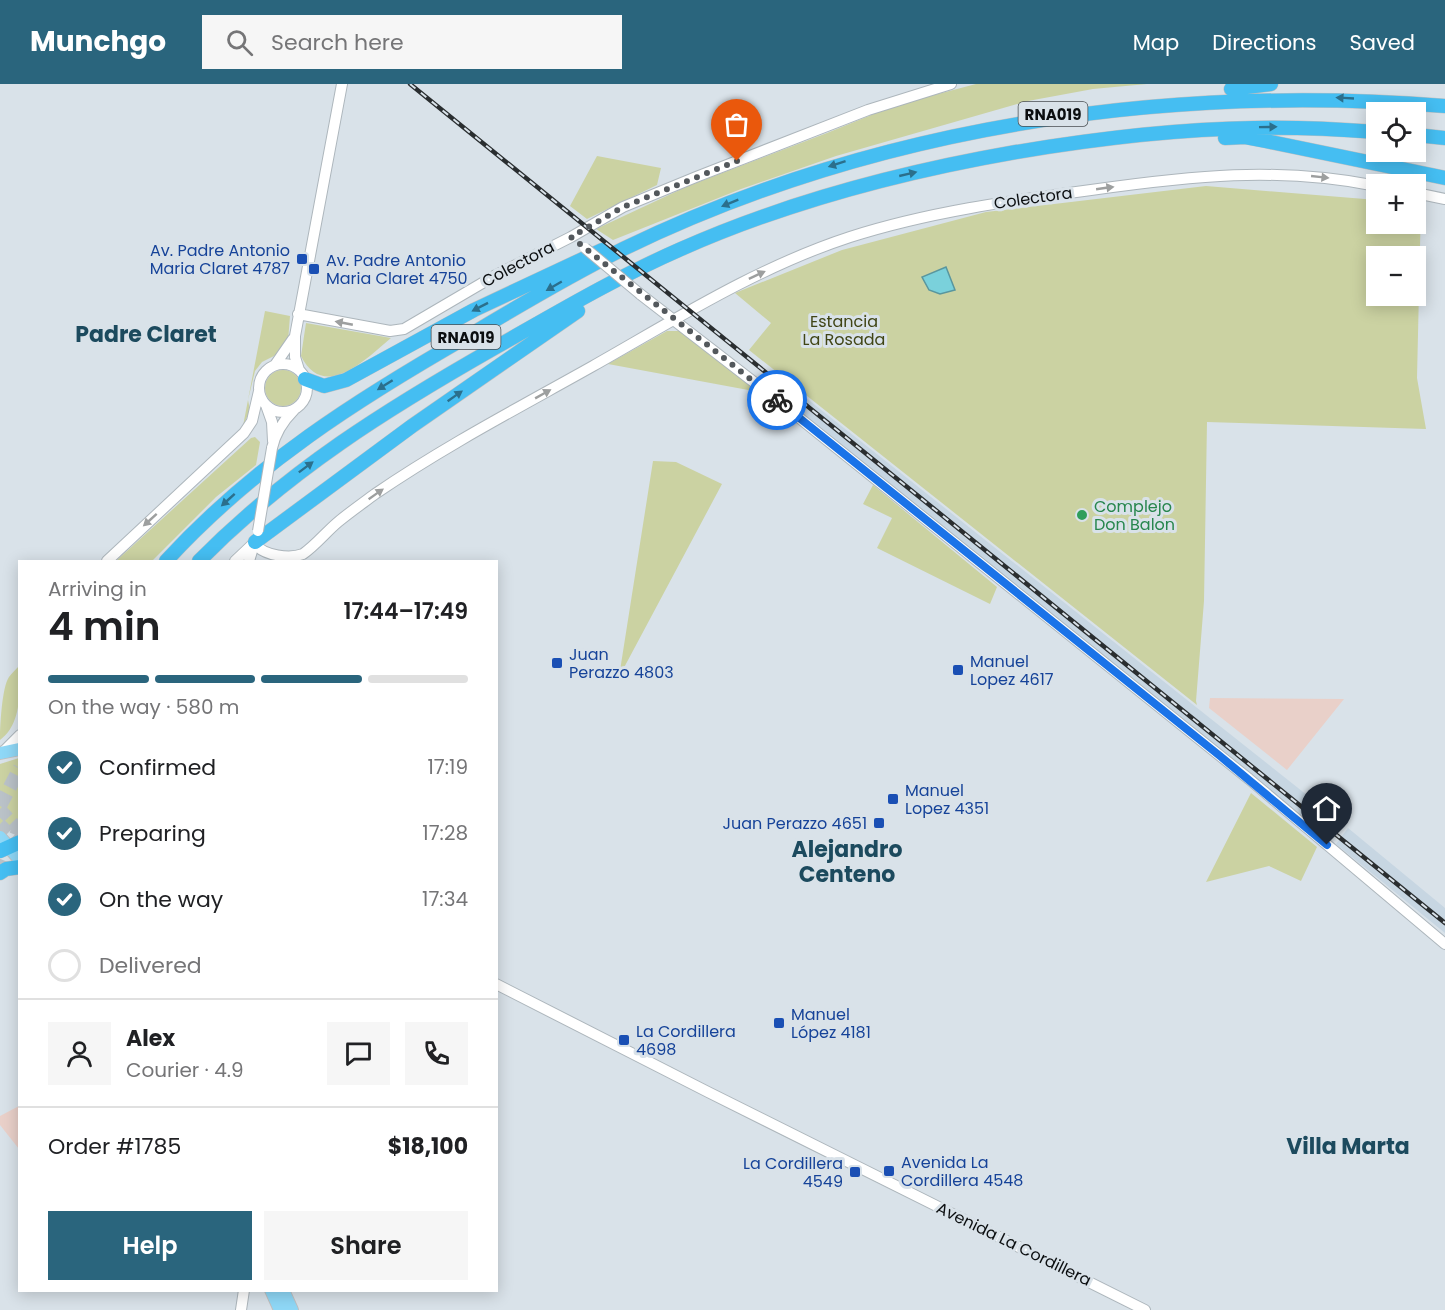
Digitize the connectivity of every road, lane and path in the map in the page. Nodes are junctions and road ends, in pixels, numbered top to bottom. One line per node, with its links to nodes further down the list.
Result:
1 (342, 84): 17 (main road)
2 (951, 84): 15 (main road, Colectora)
3 (1271, 84): 5 (highway)
4 (1445, 106): 5 (highway, RNA019, one-way to 5)
5 (1043, 115): 14 (highway, RNA019, one-way to 14)
6 (1366, 131): 9 (highway, RNA019, one-way to 6)
7 (1426, 136): 8 (highway)
8 (1445, 138)
9 (1043, 148): 10 (highway); 16 (highway, RNA019, one-way to 9)
10 (1445, 178)
11 (1366, 184): 18 (main road, Colectora, one-way to 11)
12 (1426, 195): 13 (main road)
13 (1445, 199)
14 (689, 220): 21 (highway, one-way to 21); 28 (highway, RNA019, one-way to 28)
15 (571, 237): 17 (main road, Colectora, one-way to 17); 18 (main road, bridge)
16 (709, 237): 26 (highway, one-way to 16); 29 (highway, RNA019, one-way to 16)
17 (298, 315): 19 (main road)
18 (673, 320): 26 (main road, one-way to 18); 39 (main road)
19 (295, 336): 20 (main road); 21 (main road)
20 (275, 365): 21 (main road); 22 (main road)
21 (302, 374): 24 (main road)
22 (259, 391): 23 (main road); 27 (main road, one-way to 27)
23 (266, 405): 24 (main road); 25 (main road)
24 (294, 410): 25 (main road)
25 (273, 445): 26 (main road, bridge)
26 (262, 531): 30 (main road); 31 (main road)
27 (108, 560)
28 (167, 560)
29 (200, 560)
30 (236, 560)
31 (249, 560)
32 (18, 737): 34 (main road)
33 (18, 749): 34 (main road)
34 (1, 753)
35 (8, 842): 36 (main road)
36 (18, 857)
37 (18, 867): 38 (highway)
38 (0, 873)
39 (1445, 944)
40 (498, 985): 47 (main road, Avenida La Cordillera)
41 (244, 1292): 44 (main road)
42 (272, 1292): 45 (main road)
43 (284, 1292): 46 (main road)
44 (241, 1310)
45 (280, 1310)
46 (292, 1310)
47 (1145, 1310)

